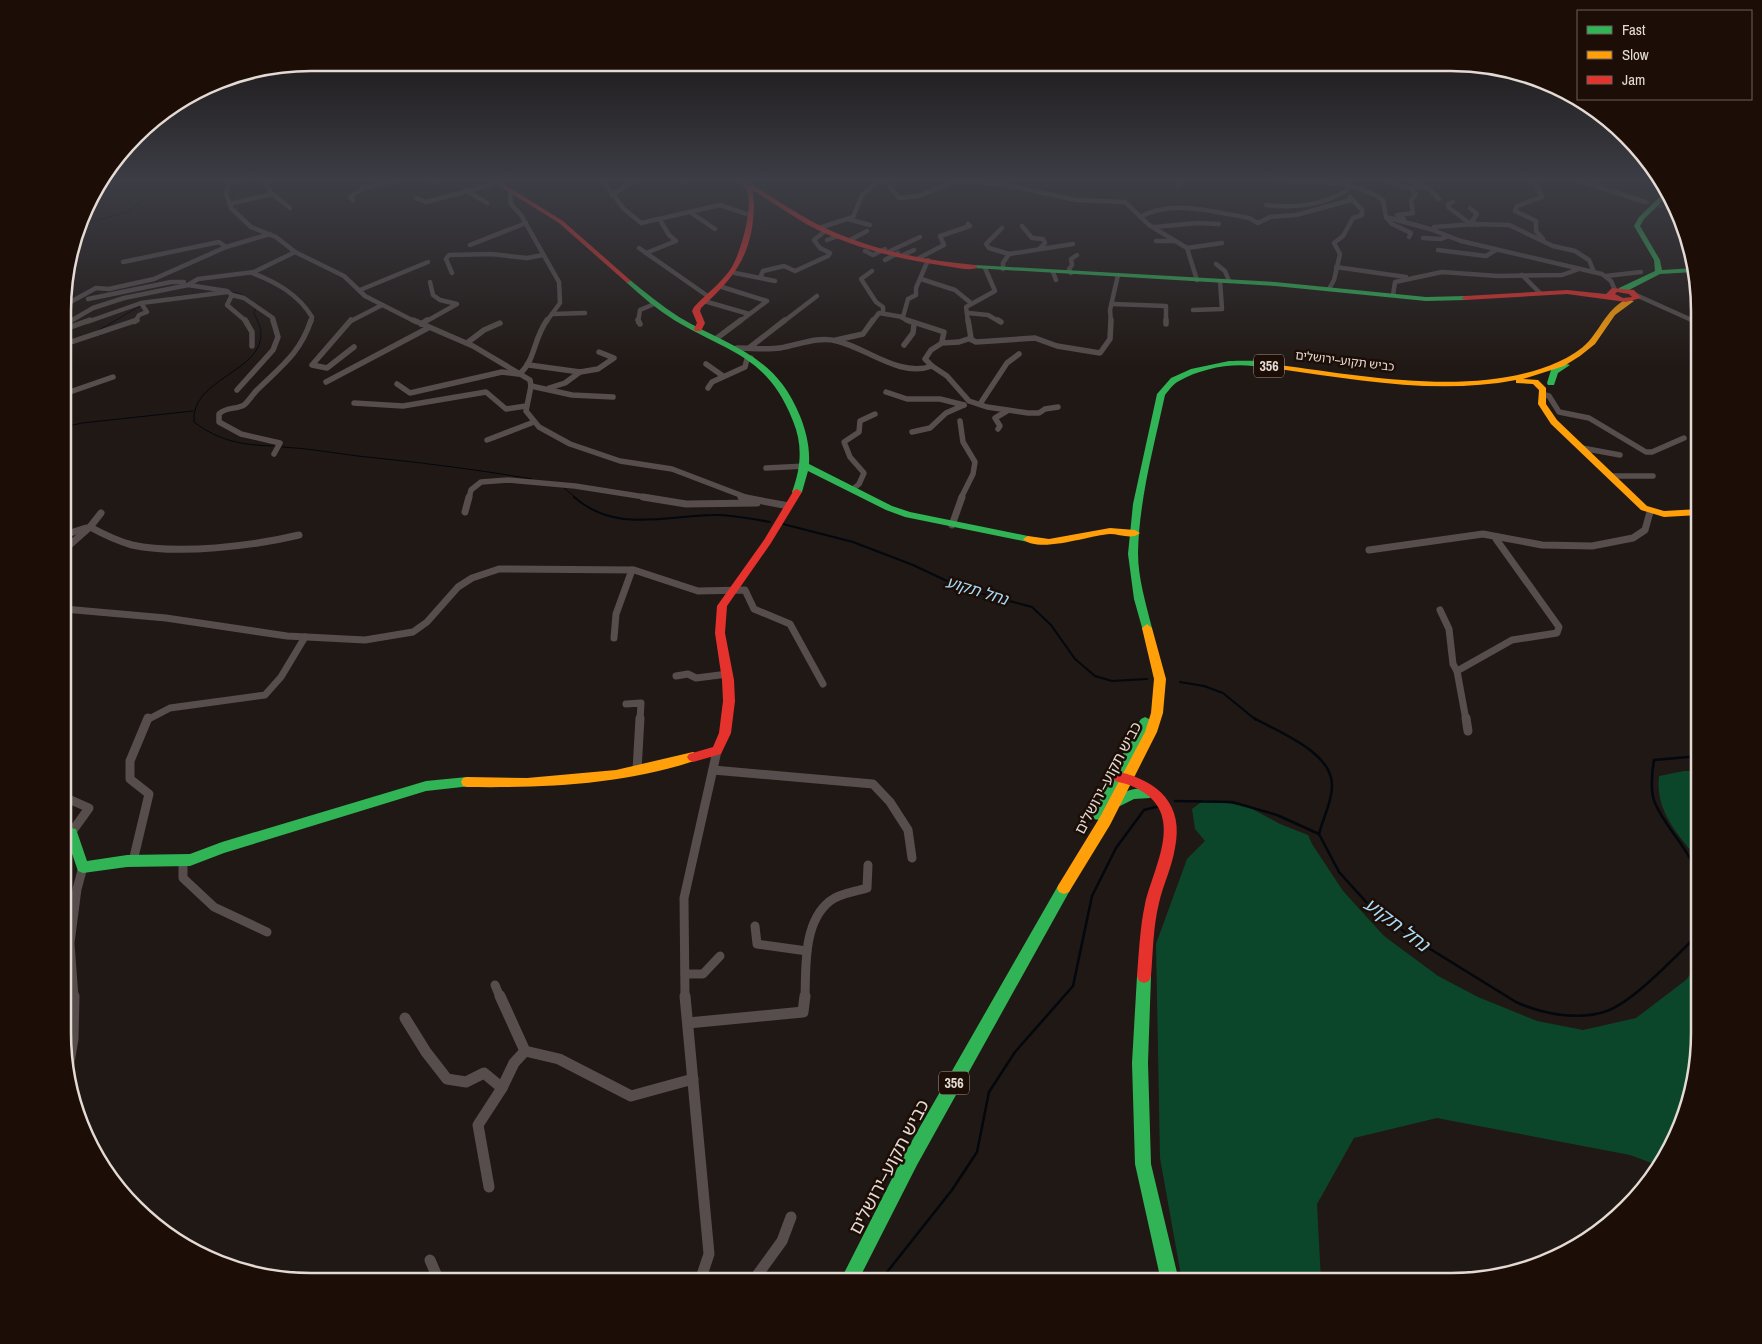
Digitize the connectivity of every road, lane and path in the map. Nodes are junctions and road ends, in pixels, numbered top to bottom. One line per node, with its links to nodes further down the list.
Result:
1 (216, 243): 37 (street)
2 (220, 243): 24 (street)
3 (240, 243): 24 (street)
4 (282, 243): 31 (street)
5 (473, 243): 21 (street)
6 (536, 243): 34 (street)
7 (585, 243): 77 (main road)
8 (672, 243): 32 (street)
9 (748, 243): 46 (main road)
10 (816, 243): 56 (street)
11 (860, 243): 35 (main road)
12 (914, 243): 35 (street)
13 (943, 243): 35 (street)
14 (987, 243): 33 (street)
15 (1045, 243): 27 (street)
16 (1179, 243): 26 (street)
17 (1222, 243): 26 (street)
18 (1334, 243): 40 (street)
19 (1464, 243): 29 (street)
20 (1645, 243): 49 (main road)
21 (470, 244)
22 (1073, 244): 27 (street)
23 (1548, 244): 47 (street)
24 (226, 247): 74 (street)
25 (639, 248): 32 (street)
26 (1187, 248): 59 (street)
27 (1038, 249): 33 (street)
28 (1438, 250): 29 (street)
29 (1496, 250): 43 (street)
30 (866, 251): 35 (street)
31 (295, 252): 50 (street); 66 (street)
32 (646, 253): 73 (street)
33 (1009, 254): 42 (street)
34 (543, 255): 51 (street); 84 (street)
35 (903, 255): 41 (main road); 58 (street)
36 (1077, 256): 52 (street)
37 (123, 262)
38 (428, 262): 66 (street)
39 (1216, 264): 61 (street)
40 (1336, 267): 57 (street); 65 (street)
41 (985, 268): 42 (main road); 76 (street)
42 (1003, 269): 52 (main road)
43 (1579, 269): 47 (street); 54 (street)
44 (1687, 270): 49 (main road)
45 (872, 271): 82 (street)
46 (735, 272): 56 (street); 64 (main road)
47 (1594, 272): 55 (street)
48 (1641, 272): 55 (street)
49 (1659, 272): 70 (main road, כביש תקוע–ירושלים)
50 (252, 273): 63 (street); 145 (street)
51 (452, 273)
52 (1071, 273): 53 (main road)
53 (1118, 275): 59 (main road); 78 (street)
54 (1522, 275): 57 (street); 68 (street)
55 (1606, 276): 70 (street)
56 (760, 278): 60 (street)
57 (1413, 278): 69 (street)
58 (921, 279): 76 (street); 86 (street)
59 (1197, 280): 61 (main road)
60 (775, 281)
61 (1225, 281): 65 (main road); 80 (street)
62 (430, 282): 91 (street)
63 (189, 283): 67 (street); 72 (street); 88 (street)
64 (722, 287): 73 (main road); 85 (street)
65 (1329, 289): 69 (main road)
66 (360, 290): 79 (street)
67 (230, 293): 75 (street); 105 (street); 126 (street)
68 (1540, 293): 69 (main road); 70 (main road)
69 (1393, 295)
70 (1624, 295): 87 (street); 110 (main road, כביש תקוע–ירושלים / 356)
71 (817, 296): 107 (street)
72 (88, 298)
73 (707, 299): 85 (street); 97 (main road)
74 (72, 301)
75 (141, 303): 95 (street); 101 (street)
76 (971, 303): 83 (street)
77 (654, 304): 92 (street); 97 (main road)
78 (1113, 304): 94 (street); 99 (street)
79 (382, 305): 91 (street); 106 (street)
80 (1192, 310)
81 (584, 313): 84 (street)
82 (883, 313): 86 (street); 100 (street)
83 (968, 313): 89 (street); 99 (street)
84 (552, 314): 112 (street)
85 (748, 314): 98 (street)
86 (901, 317): 93 (street)
87 (1691, 319)
88 (71, 320)
89 (1001, 322)
90 (500, 323): 103 (street)
91 (421, 324): 96 (street)
92 (640, 324)
93 (914, 324): 102 (street); 104 (street)
94 (1166, 324)
95 (71, 327)
96 (428, 328): 103 (street); 119 (street)
97 (698, 329): 98 (main road)
98 (717, 338): 107 (main road)
99 (970, 339): 102 (street)
100 (836, 340): 107 (street); 113 (street)
101 (71, 342)
102 (942, 342): 113 (street)
103 (467, 343): 116 (street)
104 (904, 345)
105 (252, 346)
106 (354, 347)
107 (748, 351): 117 (street); 148 (main road)
108 (599, 352): 114 (street)
109 (1019, 354): 132 (street)
110 (1578, 354): 115 (main road, כביש תקוע–ירושלים / 356); 125 (main road)
111 (706, 364): 117 (street)
112 (529, 365): 114 (street); 116 (street)
113 (932, 366): 130 (street)
114 (580, 372): 123 (street)
115 (1536, 373): 120 (main road, כביש תקוע–ירושלים / 356); 125 (main road)
116 (520, 374): 121 (street); 122 (street)
117 (723, 376): 124 (street)
118 (113, 377): 127 (street)
119 (326, 382)
120 (1440, 383): 125 (main road); 161 (main road, כביש תקוע–ירושלים / 356)
121 (397, 384)
122 (531, 386): 123 (street); 133 (street)
123 (549, 388): 129 (street)
124 (708, 388)
125 (1545, 389): 142 (street); 144 (main road)
126 (237, 390)
127 (71, 391)
128 (886, 392): 134 (street)
129 (613, 397)
130 (969, 401): 132 (street); 134 (street)
131 (354, 403): 133 (street)
132 (980, 404): 136 (street)
133 (526, 406): 139 (street)
134 (964, 406): 141 (street)
135 (1058, 407): 136 (street)
136 (1006, 411): 140 (street)
137 (875, 414): 151 (street)
138 (960, 421): 158 (street)
139 (534, 422): 143 (street); 152 (street)
140 (998, 429)
141 (912, 432)
142 (1684, 438)
143 (487, 440)
144 (1582, 448): 146 (street); 149 (main road)
145 (274, 454)
146 (1620, 455)
147 (766, 468): 148 (street)
148 (807, 471): 151 (main road); 153 (main road)
149 (1613, 476): 150 (street); 155 (main road)
150 (1653, 476)
151 (853, 489): 158 (main road)
152 (761, 502): 153 (street); 154 (street)
153 (789, 506): 167 (main road)
154 (465, 512)
155 (1650, 512): 156 (main road); 163 (street)
156 (1691, 512)
157 (101, 513): 159 (street)
158 (952, 525): 161 (main road)
159 (90, 526): 160 (street); 162 (street); 164 (street)
160 (71, 532)
161 (1135, 533): 181 (main road, כביש תקוע–ירושלים / 356)
162 (299, 535)
163 (1496, 538): 165 (street); 172 (street)
164 (71, 544)
165 (1369, 550)
166 (632, 570): 167 (street); 170 (street); 171 (street)
167 (735, 589): 173 (main road); 175 (street)
168 (71, 610): 170 (street)
169 (1440, 610): 172 (street)
170 (305, 637): 189 (street)
171 (614, 638)
172 (1457, 671): 177 (street)
173 (728, 674): 174 (street); 178 (main road)
174 (676, 676)
175 (823, 684)
176 (626, 704): 179 (street)
177 (1468, 731)
178 (718, 752): 179 (main road); 180 (street)
179 (637, 770): 190 (main road)
180 (713, 770): 188 (street); 200 (street)
181 (1124, 779): 182 (main road); 184 (main road); 185 (main road, כביש תקוע–ירושלים / 356); 193 (main road, כביש תקוע–ירושלים / 356)
182 (1146, 794): 184 (main road); 185 (main road)
183 (71, 800): 186 (street)
184 (1162, 802): 215 (main road)
185 (1114, 804): 193 (main road, כביש תקוע–ירושלים / 356)
186 (71, 829)
187 (71, 842): 192 (main road)
188 (912, 858)
189 (133, 861): 190 (main road); 192 (main road)
190 (183, 861): 195 (street)
191 (868, 865): 197 (street)
192 (83, 866): 196 (street)
193 (1064, 888): 214 (main road, כביש תקוע–ירושלים / 356)
194 (755, 926): 197 (street)
195 (268, 932)
196 (71, 935)
197 (807, 951): 203 (street)
198 (720, 956): 200 (street)
199 (71, 957): 204 (street)
200 (685, 974): 203 (street)
201 (495, 985): 205 (street)
202 (405, 1018): 207 (street)
203 (688, 1023): 206 (street)
204 (72, 1046)
205 (525, 1051): 206 (street); 207 (street)
206 (693, 1079): 212 (street)
207 (502, 1088): 208 (street)
208 (489, 1187)
209 (791, 1217): 213 (street)
210 (430, 1260): 211 (street)
211 (435, 1273)
212 (703, 1273)
213 (758, 1273)
214 (853, 1273)
215 (1168, 1273)

